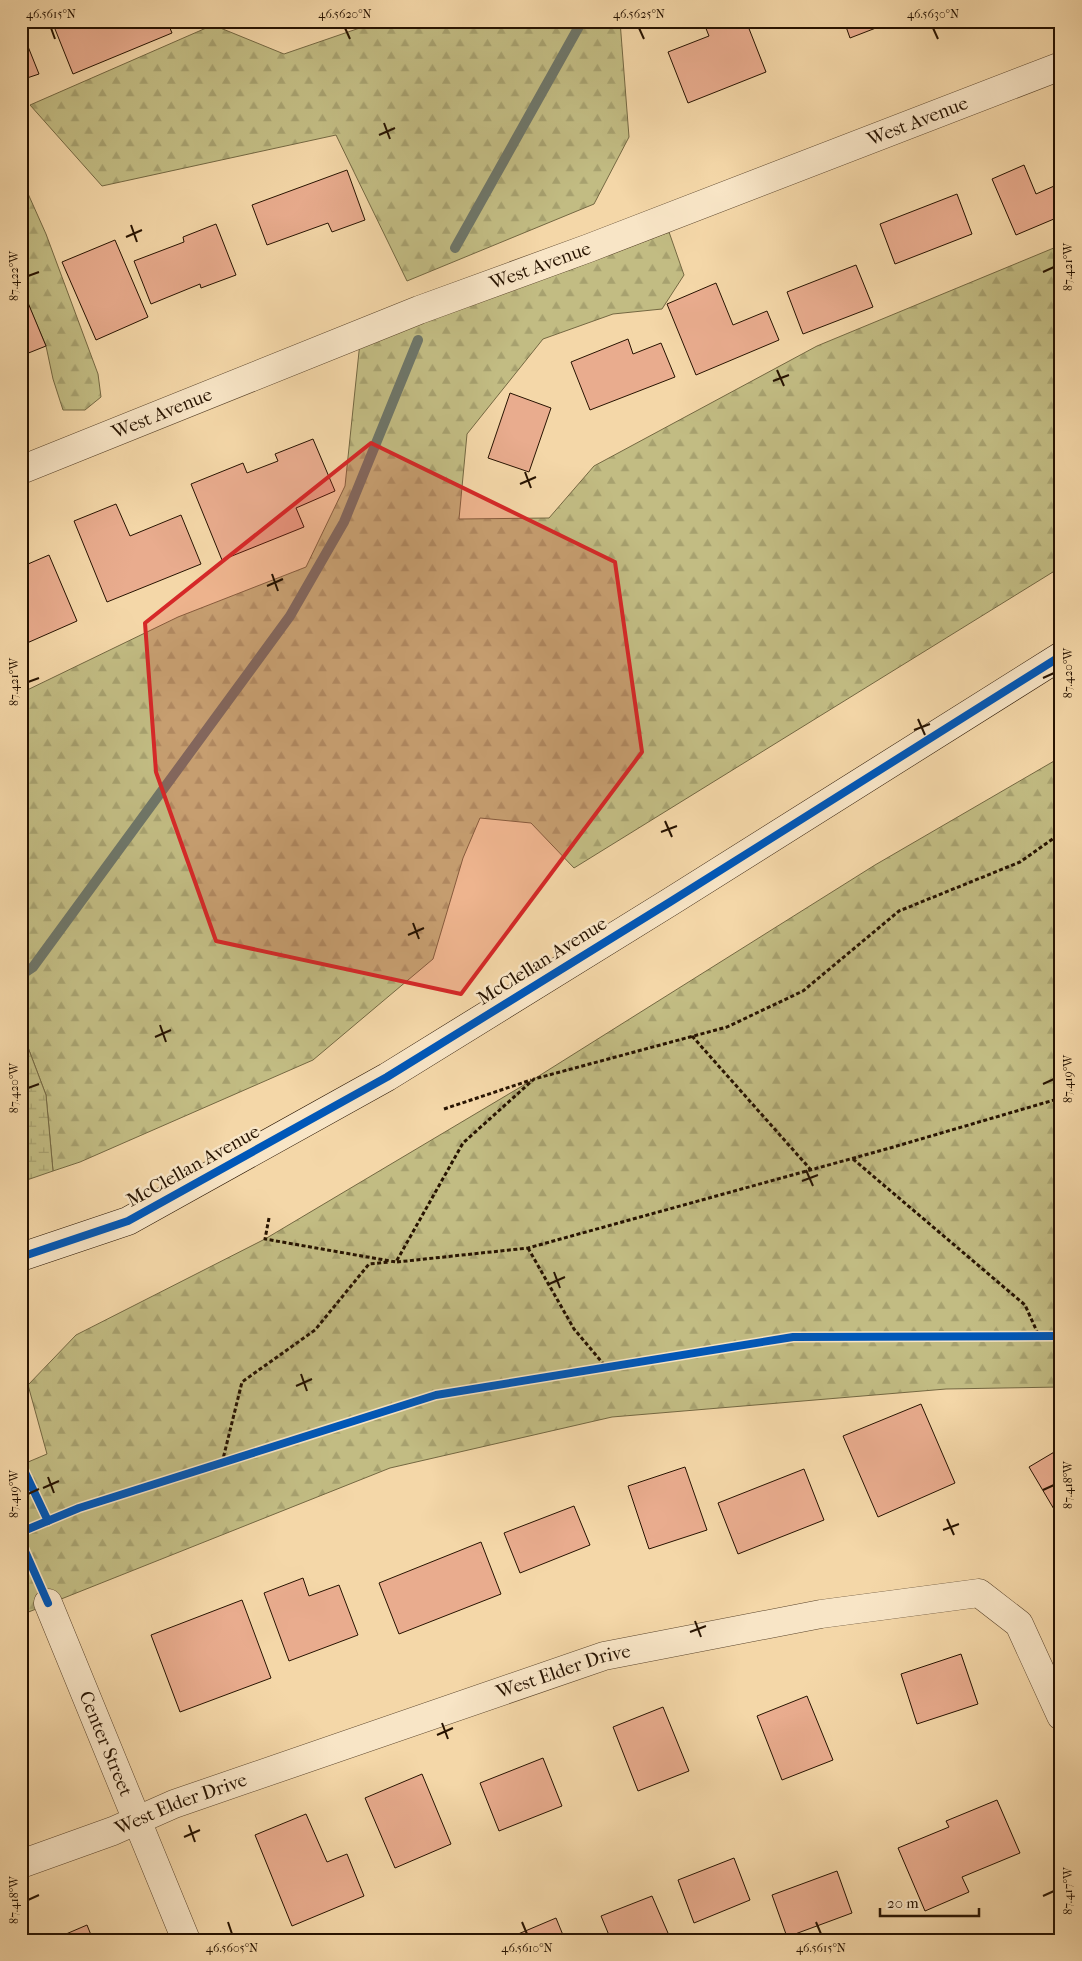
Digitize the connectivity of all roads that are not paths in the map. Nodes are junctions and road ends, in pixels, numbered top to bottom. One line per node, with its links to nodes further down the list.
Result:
1 (1061, 66): 2 (street, West Avenue)
2 (21, 470)
3 (1061, 656): 4 (street, McClellan Avenue)
4 (21, 1257)
5 (48, 1603): 7 (street, Center Street)
6 (1061, 1716): 7 (street, West Elder Drive)
7 (137, 1820): 8 (street, West Elder Drive); 9 (street, Center Street)
8 (21, 1864)
9 (186, 1940)

